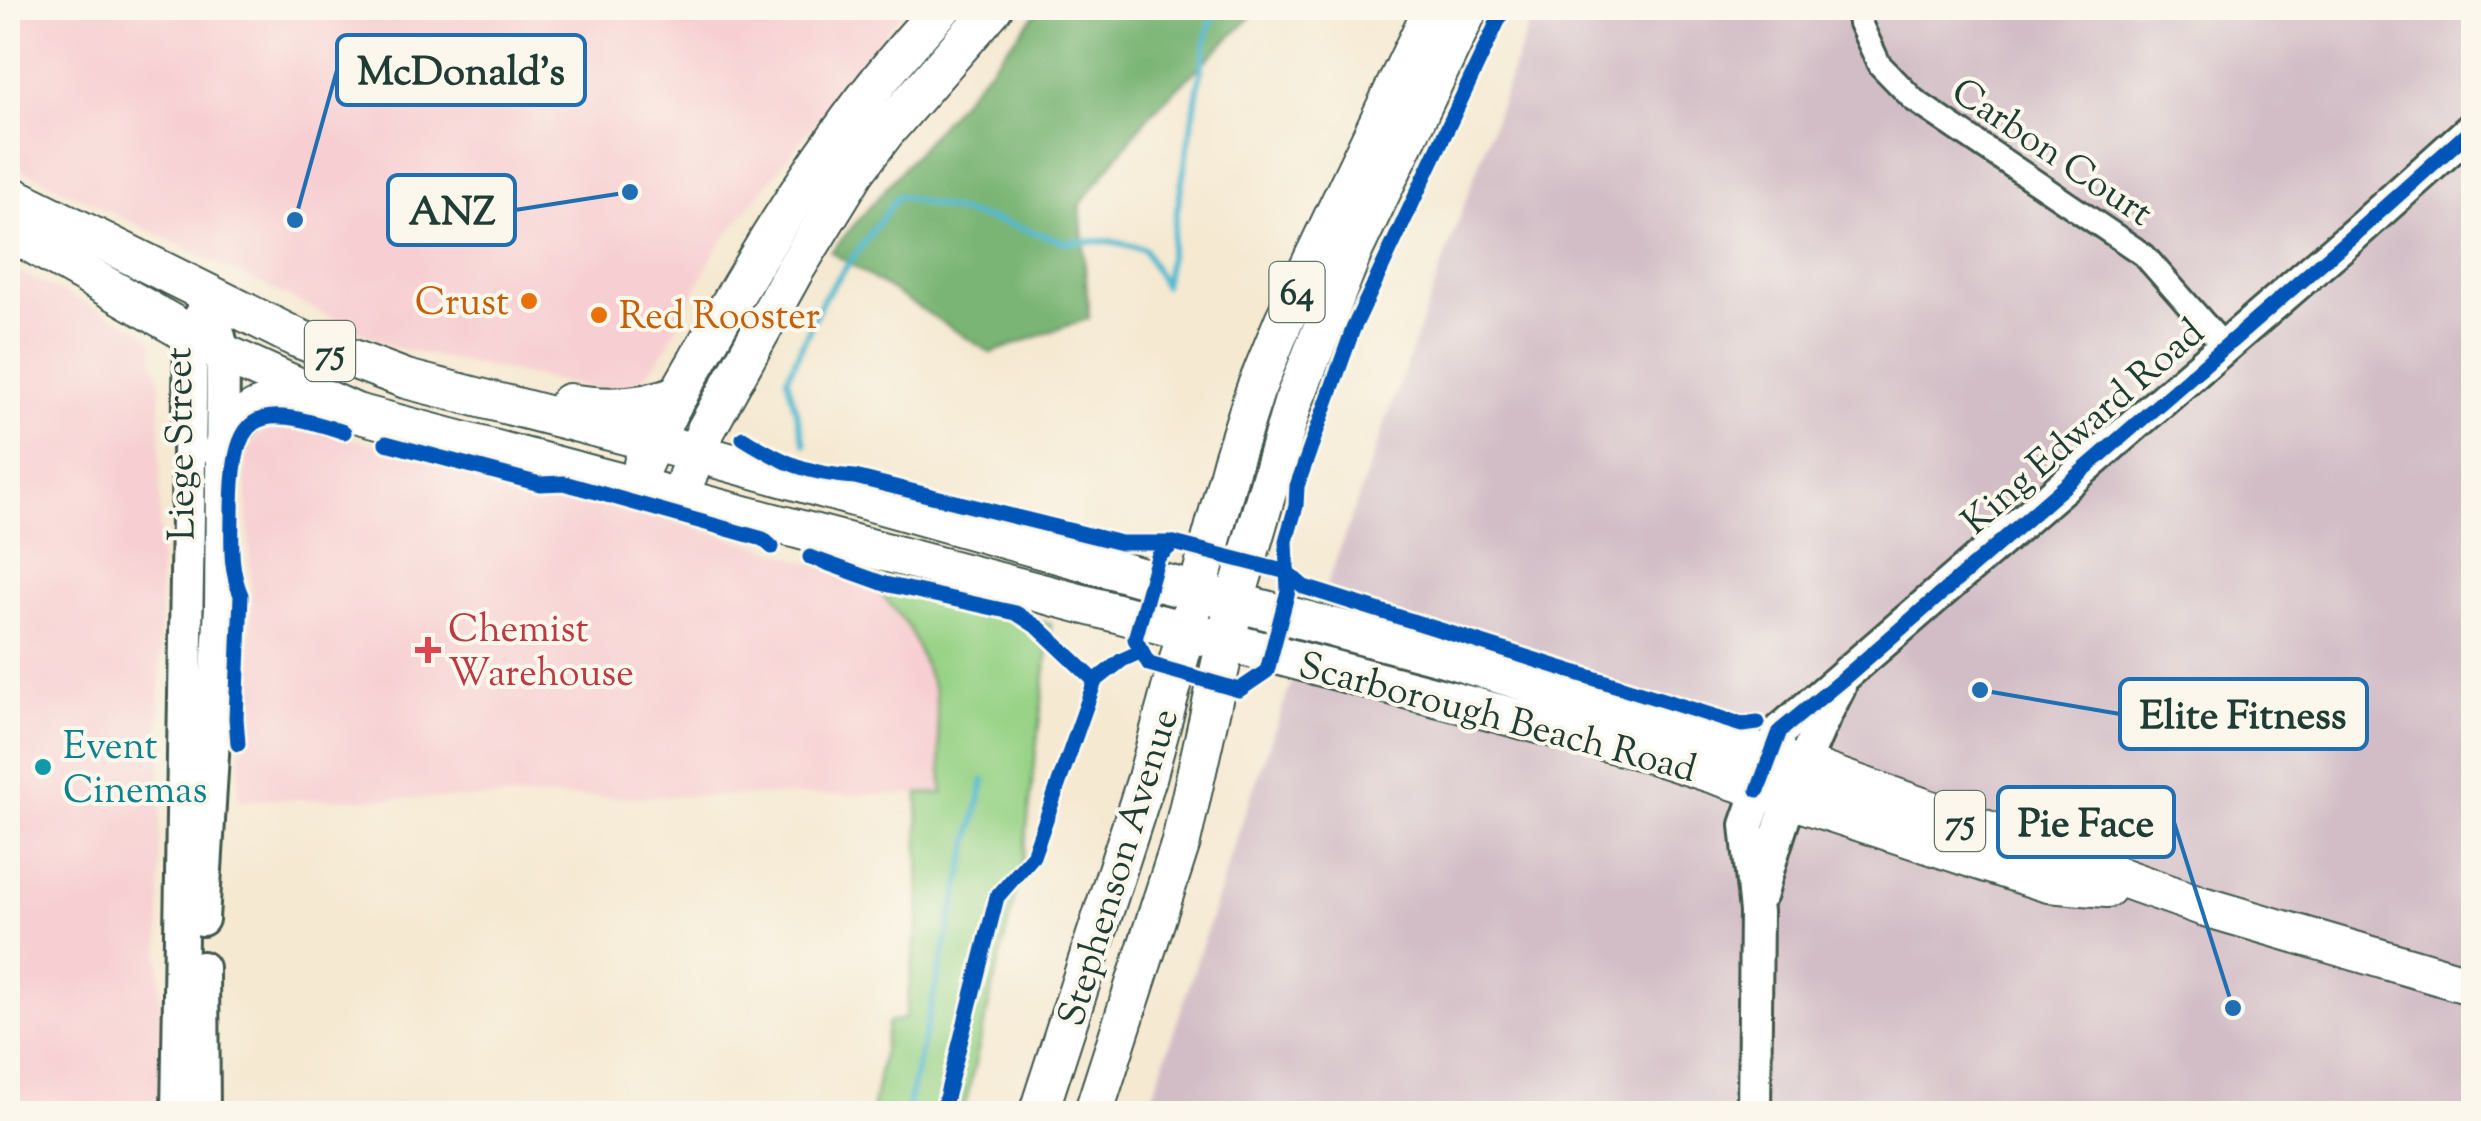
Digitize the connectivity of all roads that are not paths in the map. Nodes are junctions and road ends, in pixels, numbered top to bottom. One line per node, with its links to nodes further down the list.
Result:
1 (942, 8): 14 (main road)
2 (993, 8): 9 (main road)
3 (1433, 8): 22 (main road, Stephenson Avenue / 64)
4 (1469, 8): 23 (main road, Stephenson Avenue / 64)
5 (1857, 8): 12 (street, Carbon Court)
6 (2474, 126): 12 (main road, King Edward Road)
7 (8, 194): 10 (main road, Scarborough Beach Road / 75)
8 (8, 230): 11 (main road, Scarborough Beach Road / 75)
9 (794, 272): 18 (main road); 19 (main road)
10 (209, 296): 11 (main road, Liege Street); 13 (main road, Scarborough Beach Road / 75)
11 (207, 345): 15 (main road, Scarborough Beach Road / 75); 17 (main road, Liege Street); 28 (main road, Liege Street)
12 (2224, 346): 26 (main road, King Edward Road)
13 (457, 392): 14 (main road); 16 (main road, Scarborough Beach Road / 75)
14 (679, 394): 16 (main road)
15 (373, 418): 17 (main road); 20 (main road, Scarborough Beach Road / 75)
16 (652, 442): 18 (main road, Scarborough Beach Road / 75); 20 (main road)
17 (222, 451): 29 (main road, Liege Street)
18 (696, 453): 19 (main road, Scarborough Beach Road / 75); 21 (main road)
19 (740, 465): 22 (main road, Scarborough Beach Road / 75)
20 (635, 484): 21 (main road, Scarborough Beach Road / 75)
21 (679, 498): 24 (main road, Scarborough Beach Road / 75)
22 (1198, 591): 23 (main road, Scarborough Beach Road / 75); 24 (main road, Stephenson Avenue / 64)
23 (1235, 602): 25 (main road, Stephenson Avenue / 64); 26 (main road, Scarborough Beach Road / 75)
24 (1188, 631): 25 (main road, Scarborough Beach Road / 75); 30 (main road, Stephenson Avenue / 64)
25 (1225, 641): 26 (main road, Scarborough Beach Road / 75); 31 (main road, Stephenson Avenue / 64)
26 (1779, 779): 27 (main road, Scarborough Beach Road / 75); 32 (main road, King Edward Road)
27 (2474, 986)
28 (178, 1114)
29 (204, 1114)
30 (1038, 1114)
31 (1093, 1114)
32 (1754, 1114)

